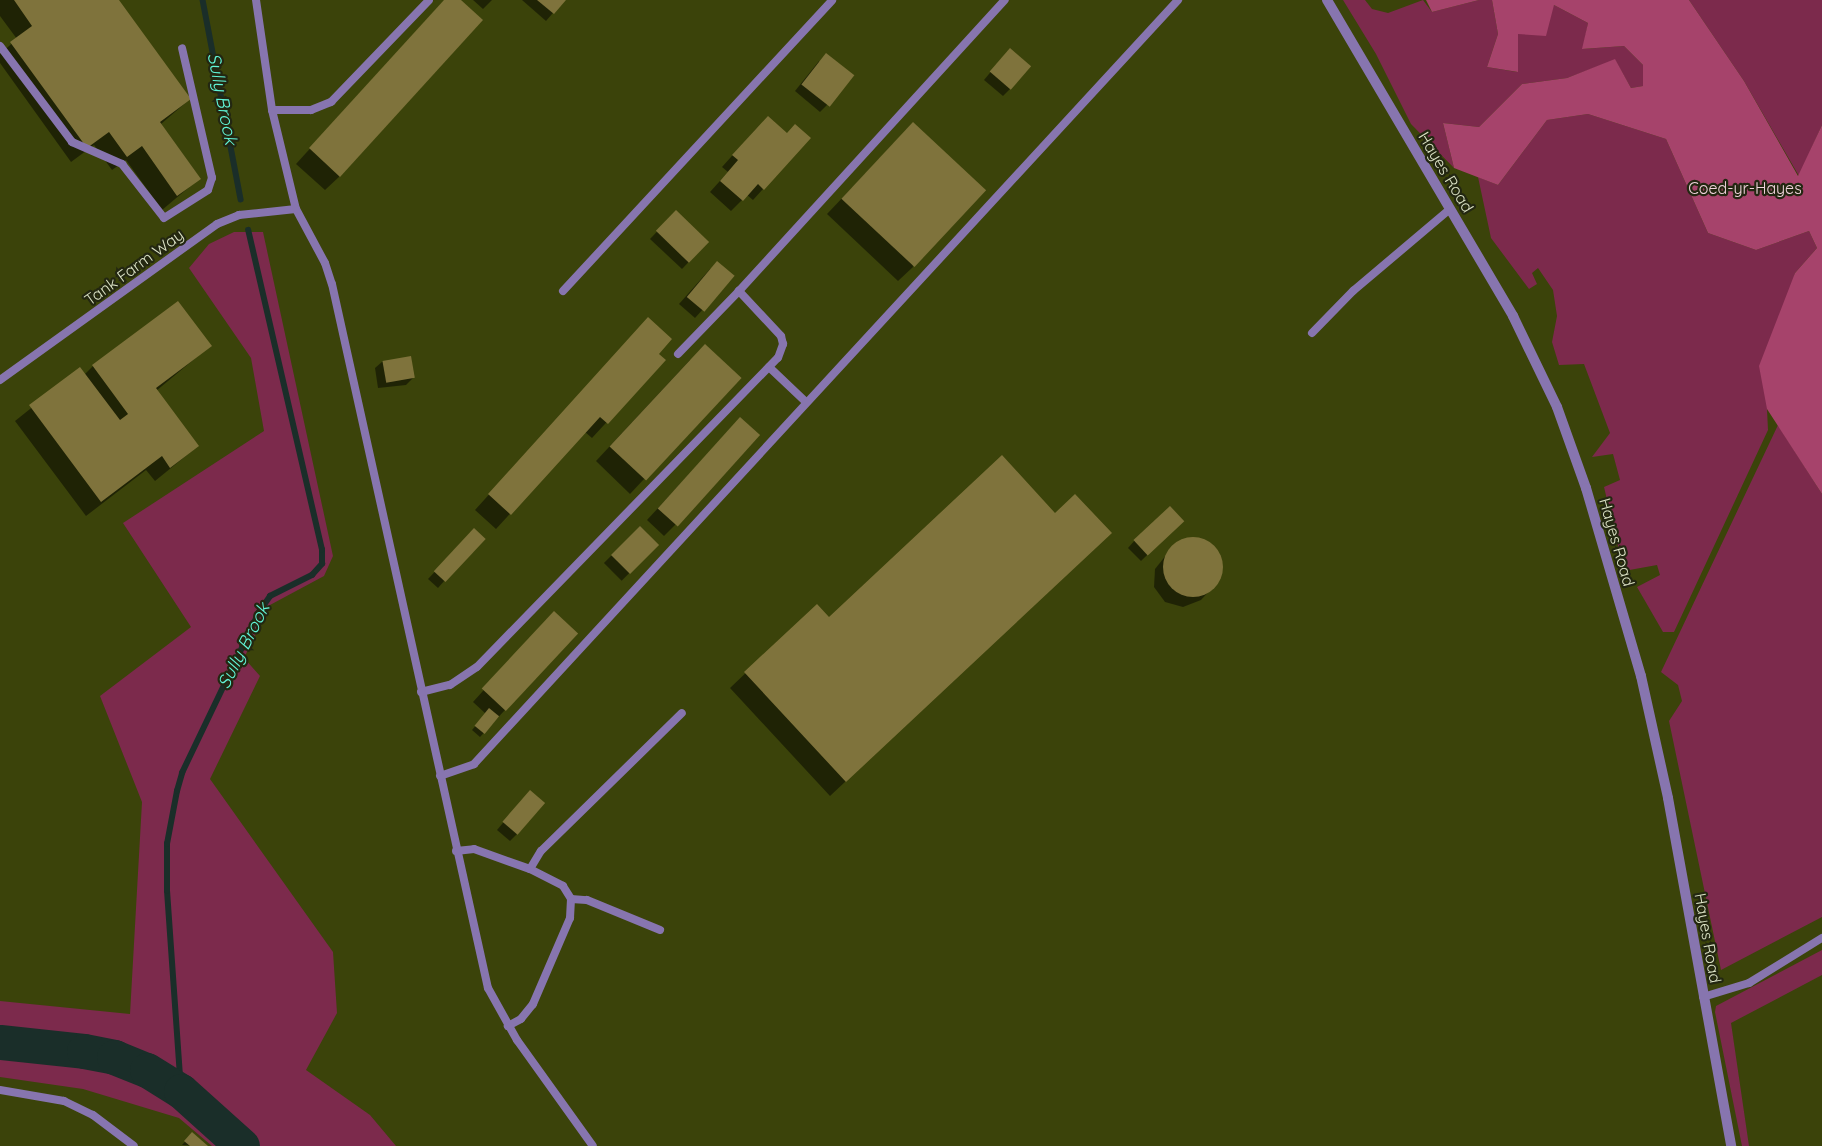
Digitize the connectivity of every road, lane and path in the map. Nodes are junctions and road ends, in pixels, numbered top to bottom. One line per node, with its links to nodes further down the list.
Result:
1 (256, 0): 9 (lane)
2 (429, 0): 9 (lane)
3 (832, 0): 12 (lane)
4 (1005, 0): 13 (lane)
5 (1178, 0): 18 (lane)
6 (1327, 0): 11 (street, Hayes Road)
7 (0, 46): 8 (lane)
8 (182, 48)
9 (272, 110): 10 (lane)
10 (296, 209): 17 (lane, Tank Farm Way); 19 (lane)
11 (1450, 209): 14 (lane); 27 (street, Hayes Road)
12 (563, 291)
13 (740, 291): 15 (lane); 16 (lane)
14 (1312, 333)
15 (678, 354)
16 (769, 367): 18 (lane); 19 (lane)
17 (0, 380)
18 (806, 402): 21 (lane)
19 (421, 692): 21 (lane)
20 (682, 713): 23 (lane)
21 (440, 776): 22 (lane)
22 (456, 852): 23 (lane); 28 (lane)
23 (530, 869): 24 (lane)
24 (571, 899): 25 (lane); 28 (lane)
25 (660, 930)
26 (1822, 938): 27 (lane)
27 (1703, 997): 32 (street, Hayes Road)
28 (508, 1026): 31 (lane)
29 (0, 1090): 30 (lane)
30 (134, 1146)
31 (593, 1146)
32 (1731, 1146)

